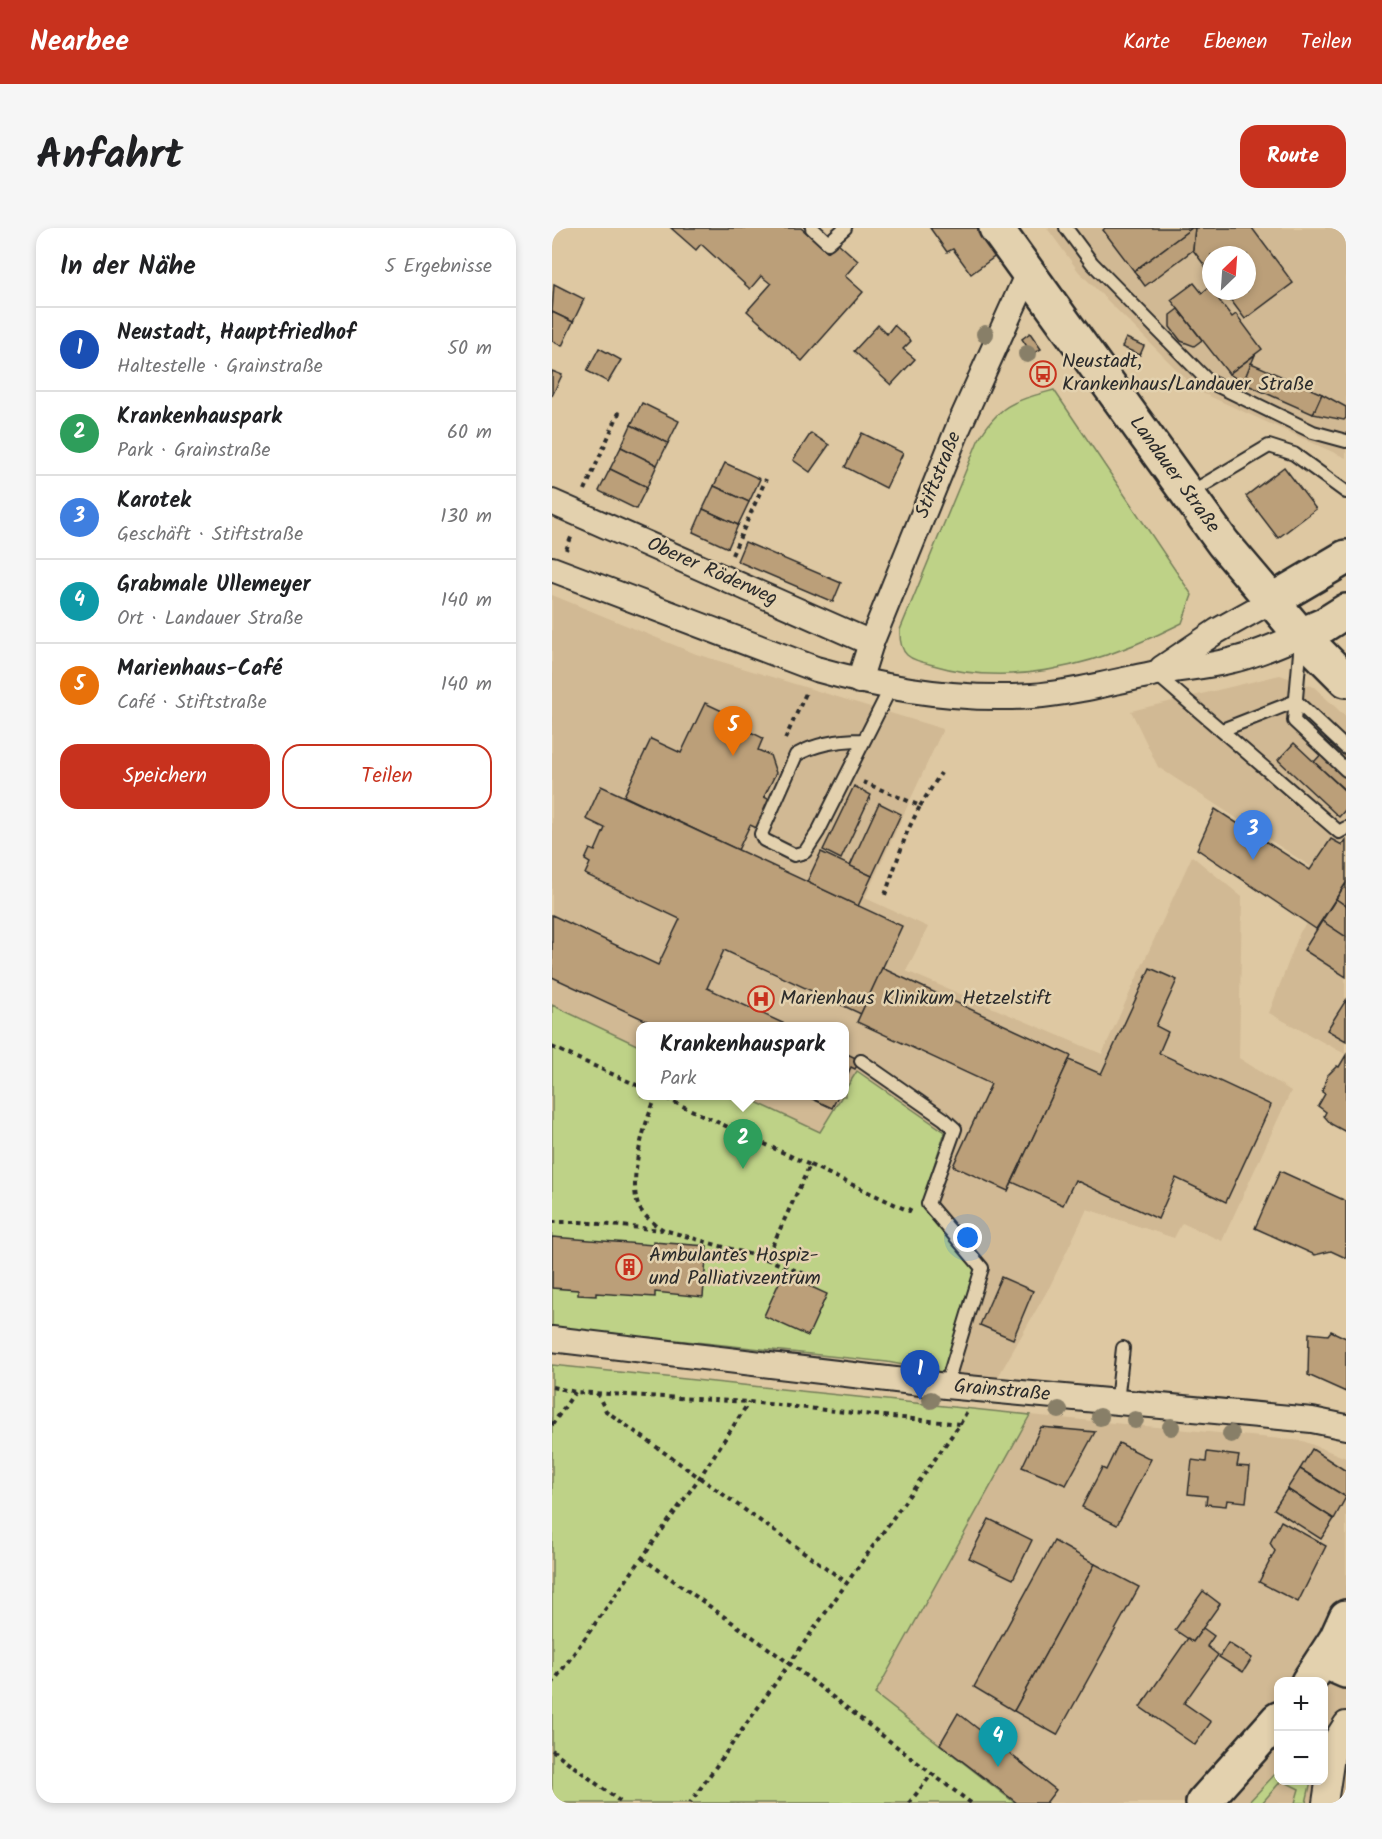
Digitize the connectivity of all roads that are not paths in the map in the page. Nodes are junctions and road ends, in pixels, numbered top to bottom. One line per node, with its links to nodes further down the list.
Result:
1 (812, 228): 2 (lane)
2 (845, 228)
3 (996, 228): 5 (main road, Landauer Straße)
4 (1066, 228): 6 (lane)
5 (1028, 273): 8 (main road, Landauer Straße); 15 (street, Stiftstraße)
6 (1346, 441)
7 (1346, 492): 8 (lane)
8 (1186, 495): 12 (main road, Landauer Straße)
9 (552, 502): 15 (street, Oberer Röderweg)
10 (1346, 557): 12 (main road)
11 (554, 570): 18 (street)
12 (1271, 601): 14 (main road, Landauer Straße); 16 (street)
13 (1346, 611): 14 (main road)
14 (1301, 635): 16 (street); 17 (main road, Landauer Straße); 20 (lane)
15 (872, 643): 18 (street, Stiftstraße)
16 (1155, 673): 19 (street); 21 (lane)
17 (1346, 680)
18 (859, 681): 19 (street)
19 (891, 687): 22 (lane)
20 (1296, 701): 21 (lane); 23 (lane); 24 (lane)
21 (1222, 730): 25 (lane)
22 (863, 740): 22 (lane)
23 (1346, 748)
24 (1346, 770)
25 (1346, 828)
26 (861, 1060): 29 (lane)
27 (552, 1339): 29 (street, Grainstraße)
28 (1123, 1348): 30 (lane)
29 (946, 1386): 30 (street, Grainstraße)
30 (1117, 1402): 31 (street, Grainstraße)
31 (1346, 1427)
32 (1274, 1723): 34 (main road)
33 (1334, 1733): 35 (street)
34 (1203, 1803)
35 (1325, 1803)

